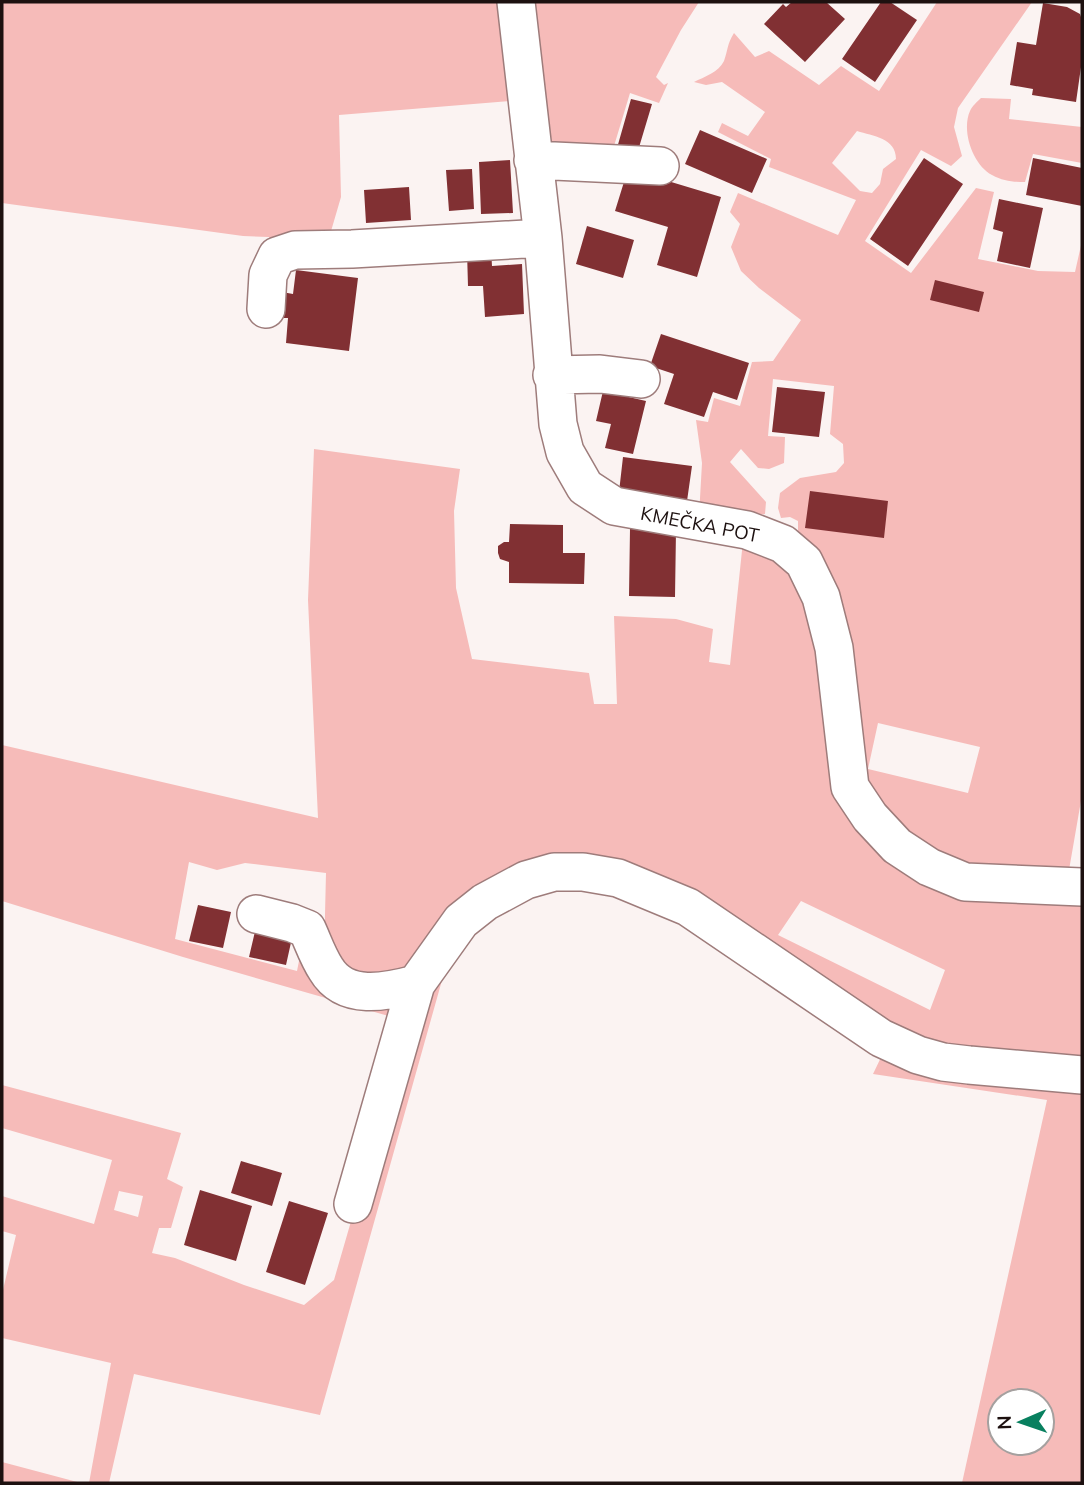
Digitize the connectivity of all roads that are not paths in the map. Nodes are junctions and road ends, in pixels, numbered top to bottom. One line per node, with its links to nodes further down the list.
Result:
1 (516, 2): 2 (street, KMEČKA POT)
2 (533, 160): 3 (street); 4 (street, KMEČKA POT)
3 (660, 166)
4 (543, 238): 5 (street); 6 (street, KMEČKA POT)
5 (267, 309)
6 (552, 375): 7 (street); 8 (street, KMEČKA POT)
7 (641, 379)
8 (1082, 887)
9 (256, 914): 10 (street)
10 (415, 984): 11 (street); 12 (street)
11 (1082, 1076)
12 (353, 1204)

